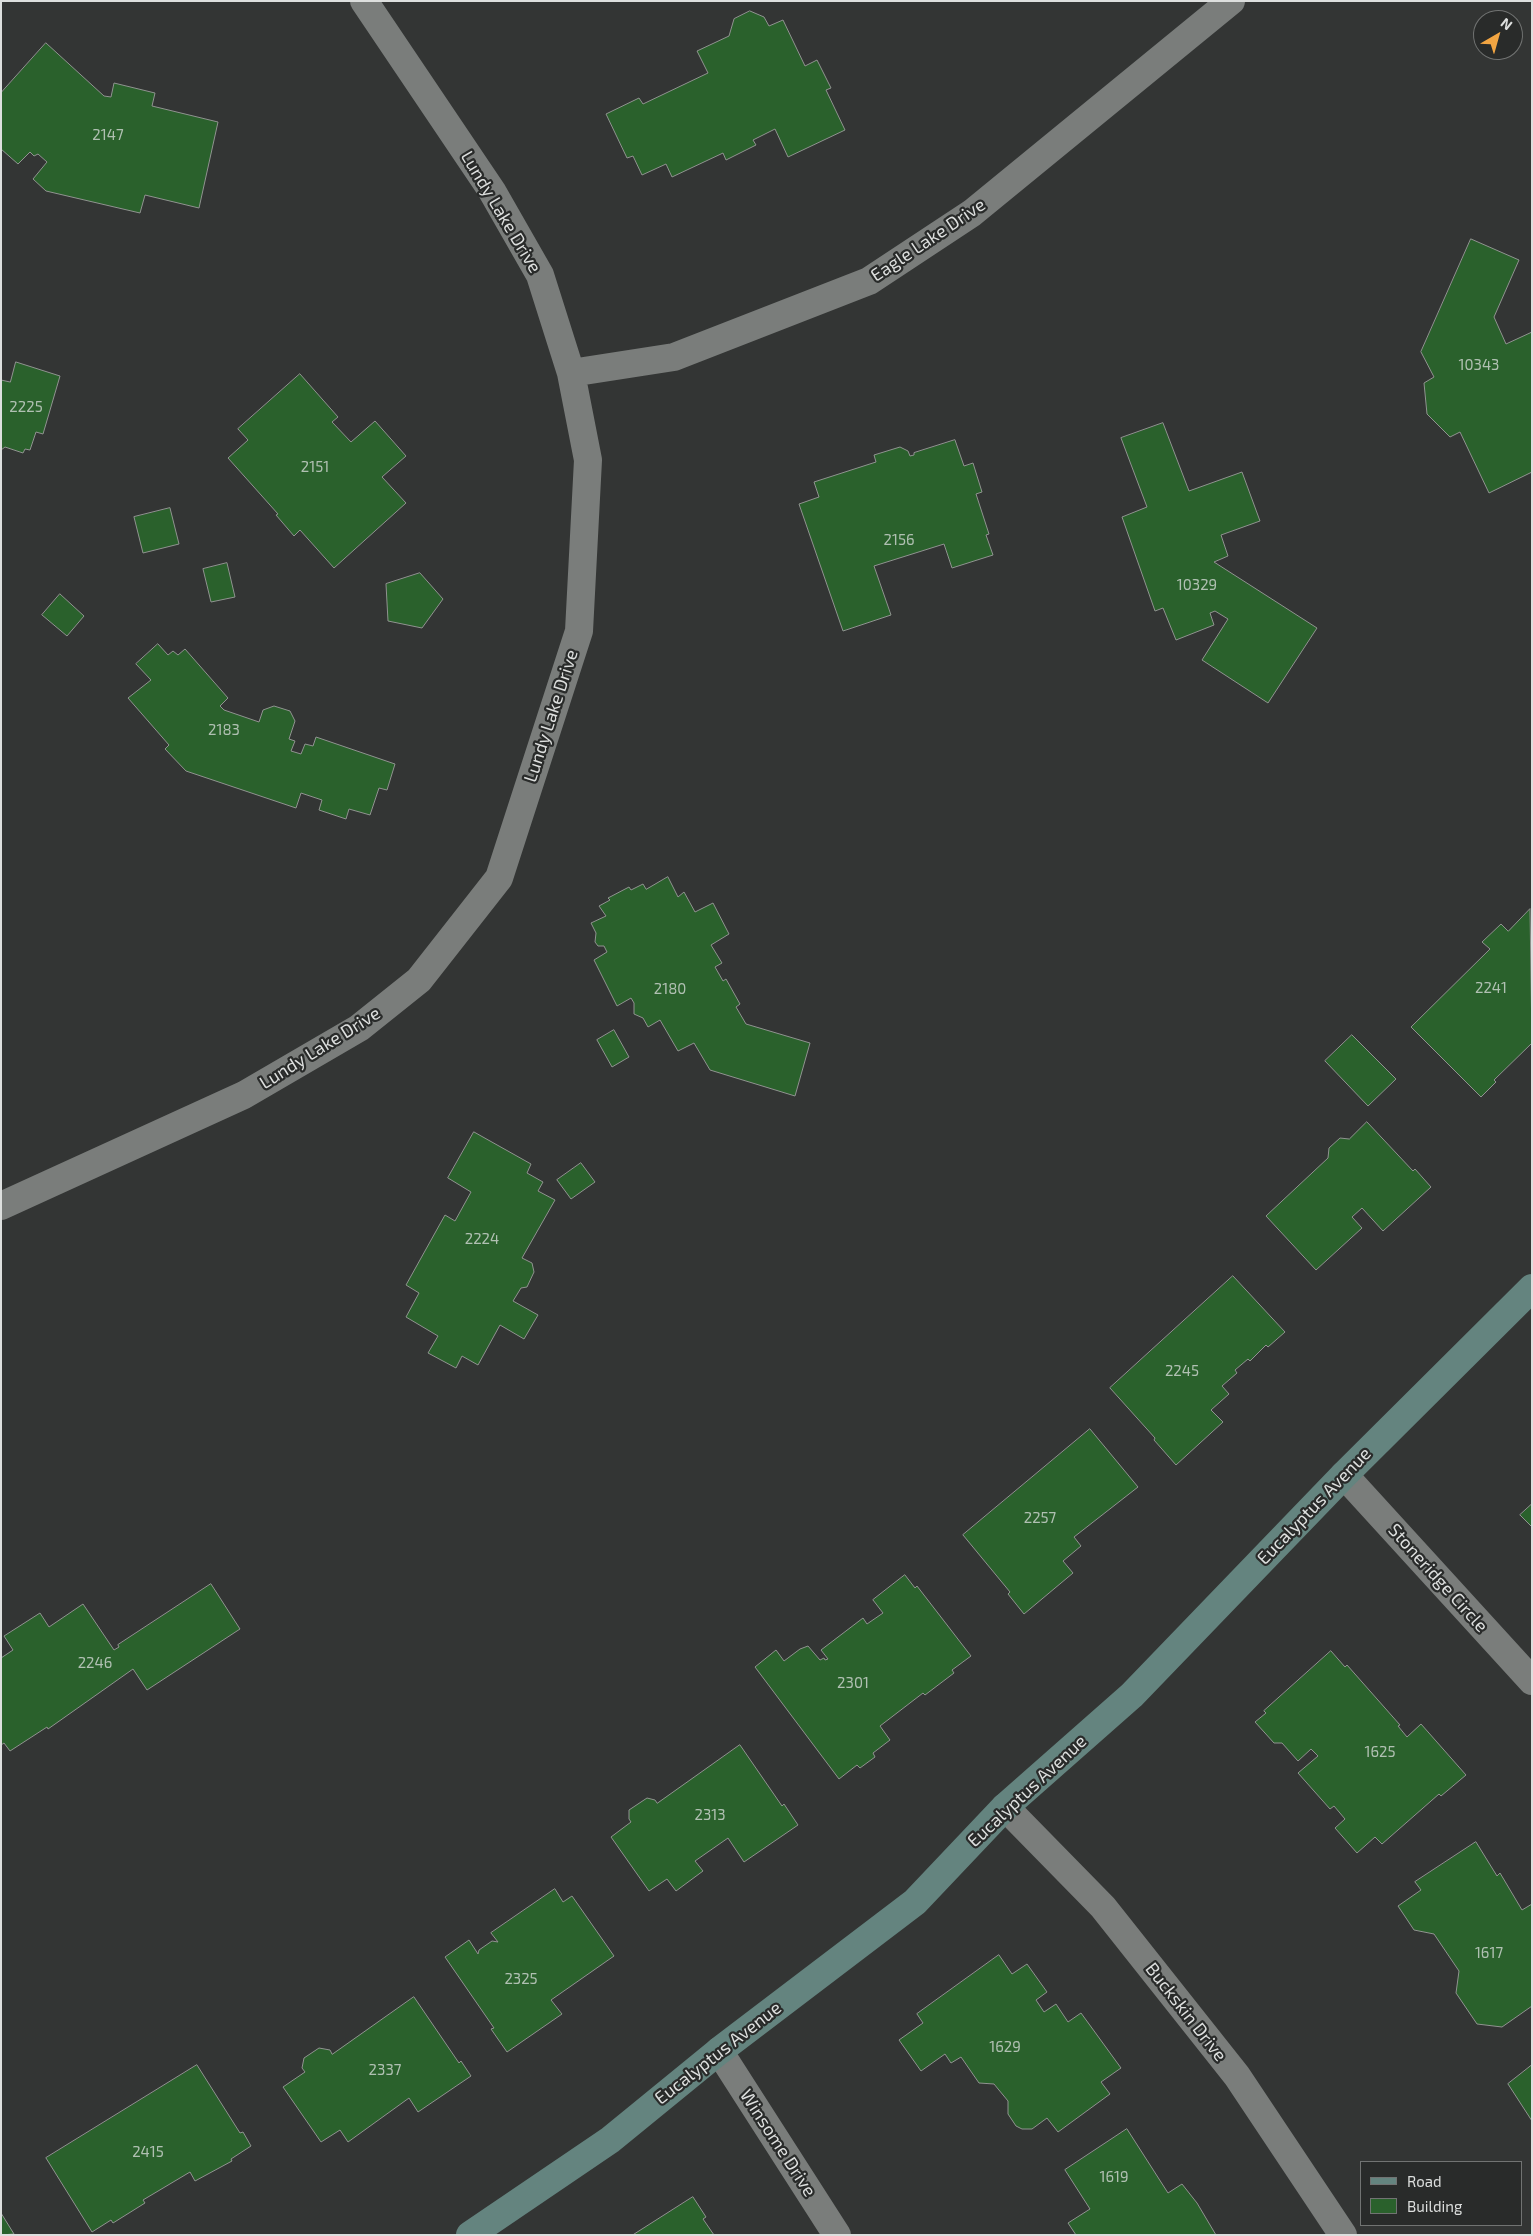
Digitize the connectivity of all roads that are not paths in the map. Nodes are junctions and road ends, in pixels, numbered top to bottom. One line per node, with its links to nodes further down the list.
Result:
1 (364, 1): 3 (street, Lundy Lake Drive)
2 (1231, 1): 3 (street, Eagle Lake Drive)
3 (570, 373): 4 (street, Lundy Lake Drive)
4 (1, 1206)
5 (1532, 1288): 6 (street, Eucalyptus Avenue)
6 (1344, 1475): 7 (street, Stoneridge Circle); 8 (street, Eucalyptus Avenue)
7 (1532, 1681)
8 (1005, 1807): 9 (street, Eucalyptus Avenue); 12 (street, Buckskin Drive)
9 (719, 2051): 10 (street, Eucalyptus Avenue); 11 (street, Winsome Drive)
10 (470, 2235)
11 (837, 2235)
12 (1343, 2235)

